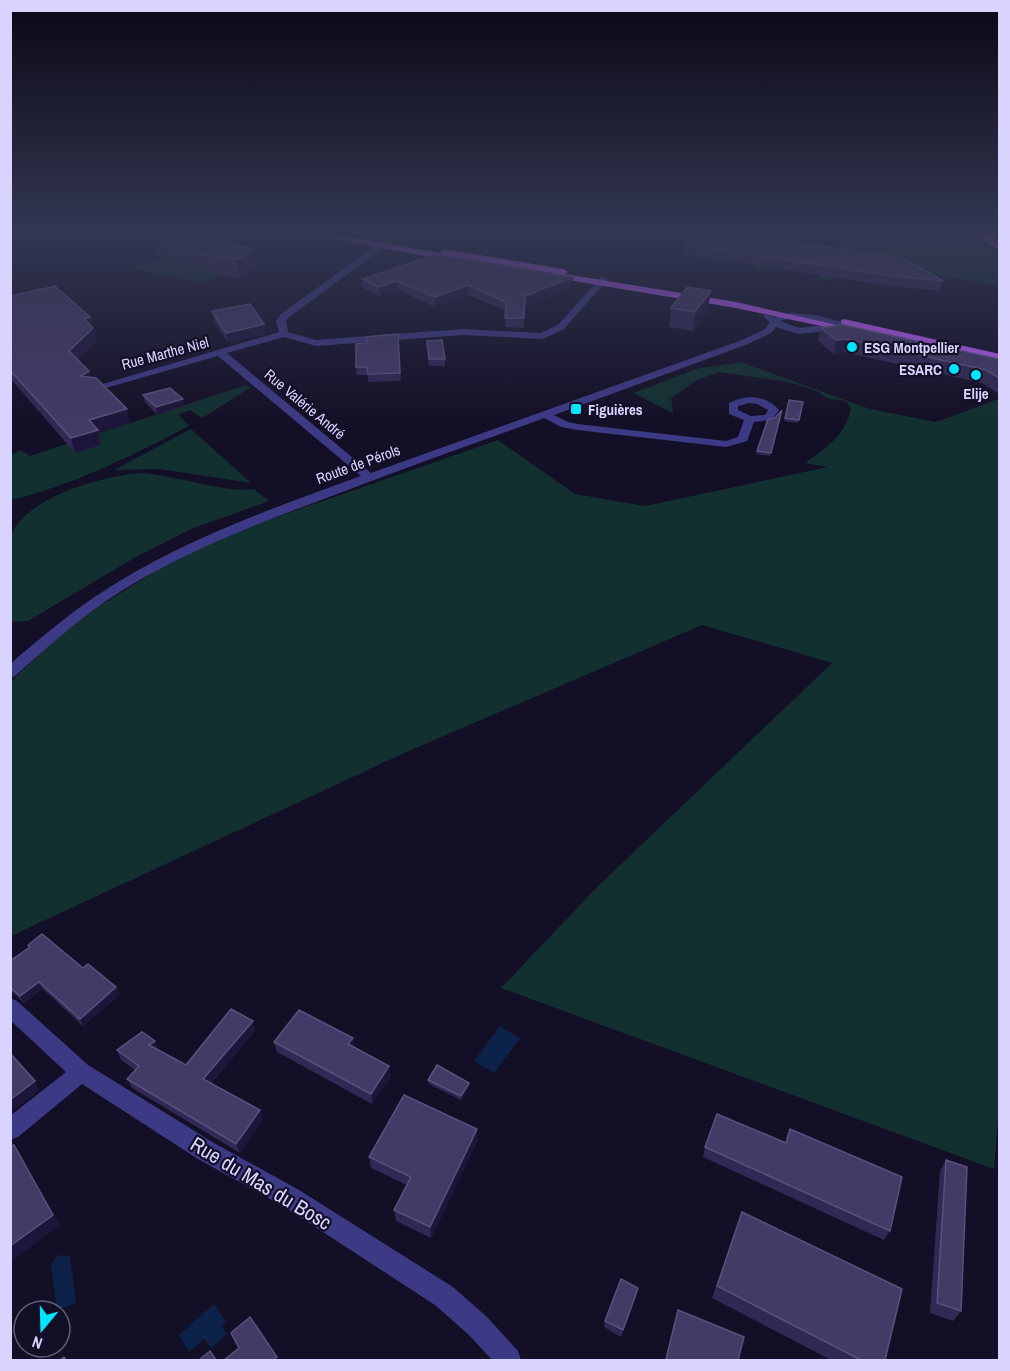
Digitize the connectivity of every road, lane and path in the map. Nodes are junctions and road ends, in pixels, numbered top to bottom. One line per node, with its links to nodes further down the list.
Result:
1 (314, 294): 11 (street)
2 (591, 294): 11 (street)
3 (672, 294): 5 (main road)
4 (676, 294): 6 (main road)
5 (752, 309): 6 (main road); 7 (street)
6 (794, 315): 7 (street, Route de Pérols); 8 (main road); 9 (street); 10 (street); 10 (main road)
7 (774, 322): 9 (street); 12 (street, Route de Pérols)
8 (848, 329): 9 (street, Route de Pérols); 14 (main road)
9 (798, 331): 12 (street, Route de Pérols)
10 (892, 333): 14 (main road)
11 (284, 334): 13 (street, Rue Marthe Niel)
12 (745, 342): 16 (street, Route de Pérols)
13 (221, 353): 15 (street, Rue Marthe Niel); 18 (street, Rue Valérie André)
14 (999, 359)
15 (91, 389)
16 (545, 414): 17 (street); 18 (street, Route de Pérols)
17 (750, 419)
18 (370, 478): 19 (street, Route de Pérols)
19 (10, 673)
20 (10, 1007): 21 (street, Rue du Mas du Bosc)
21 (81, 1072): 22 (street); 23 (street, Rue du Mas du Bosc)
22 (10, 1130)
23 (509, 1360)

